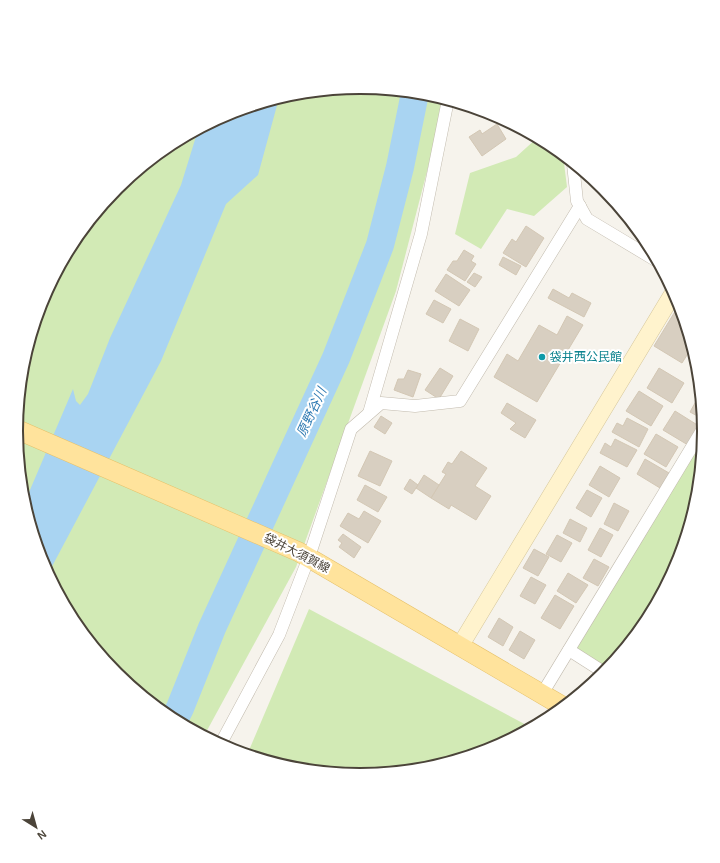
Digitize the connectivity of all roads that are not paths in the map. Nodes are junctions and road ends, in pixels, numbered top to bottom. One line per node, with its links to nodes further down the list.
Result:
1 (447, 106): 6 (street)
2 (574, 171): 3 (street)
3 (580, 206): 4 (street); 6 (street)
4 (647, 255)
5 (669, 299): 10 (street)
6 (369, 413): 9 (street)
7 (23, 432): 9 (main road, 袋井大須賀線)
8 (697, 439): 11 (street)
9 (304, 554): 10 (main road, 袋井大須賀線); 15 (street)
10 (460, 646): 13 (main road, 袋井大須賀線)
11 (569, 650): 12 (street); 13 (street)
12 (599, 669)
13 (542, 694): 14 (main road, 袋井大須賀線)
14 (558, 704)
15 (223, 739)

